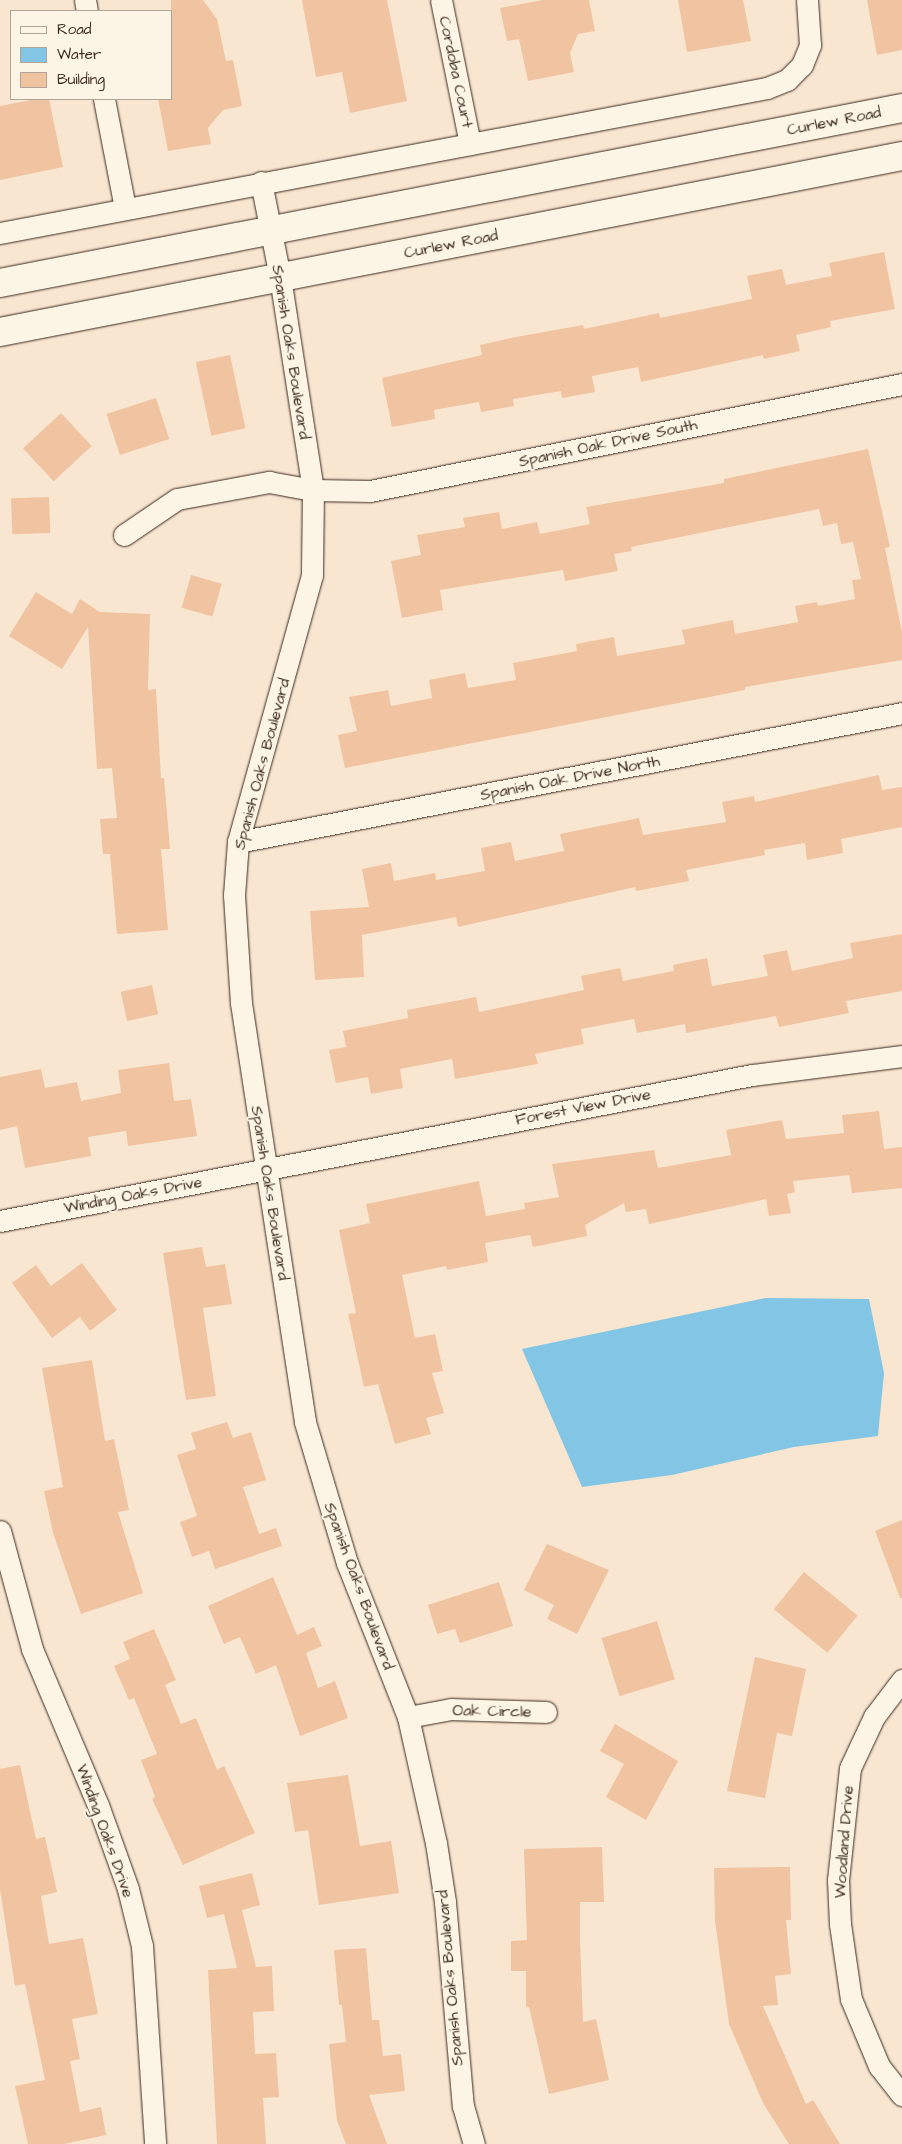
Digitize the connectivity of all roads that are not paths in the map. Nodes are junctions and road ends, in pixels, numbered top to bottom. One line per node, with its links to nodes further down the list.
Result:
1 (441, 0): 5 (street, Cordoba Court)
2 (807, 0): 5 (street)
3 (104, 100): 8 (street)
4 (902, 108): 9 (main road, Curlew Road)
5 (470, 144): 7 (street)
6 (902, 156): 11 (main road, Curlew Road)
7 (261, 182): 8 (street); 9 (street, Spanish Oaks Boulevard)
8 (125, 208): 10 (street)
9 (271, 231): 11 (street, Spanish Oaks Boulevard); 12 (main road, Curlew Road)
10 (0, 233)
11 (280, 277): 13 (main road, Curlew Road); 15 (street, Spanish Oaks Boulevard)
12 (3, 283)
13 (0, 332)
14 (902, 384): 15 (street, Spanish Oak Drive South)
15 (314, 490): 16 (street, Spanish Oak Drive South); 18 (street, Spanish Oaks Boulevard)
16 (124, 535)
17 (902, 713): 18 (street, Spanish Oak Drive North)
18 (238, 842): 20 (street, Spanish Oaks Boulevard)
19 (902, 1056): 20 (street, Forest View Drive)
20 (265, 1168): 21 (street, Winding Oaks Drive); 25 (street, Spanish Oaks Boulevard)
21 (0, 1222)
22 (0, 1531): 27 (street, Winding Oaks Drive)
23 (902, 1680): 26 (street, Woodland Drive)
24 (546, 1712): 25 (street, Oak Circle)
25 (408, 1717): 28 (street, Spanish Oaks Boulevard)
26 (902, 2095)
27 (155, 2144)
28 (474, 2144)

